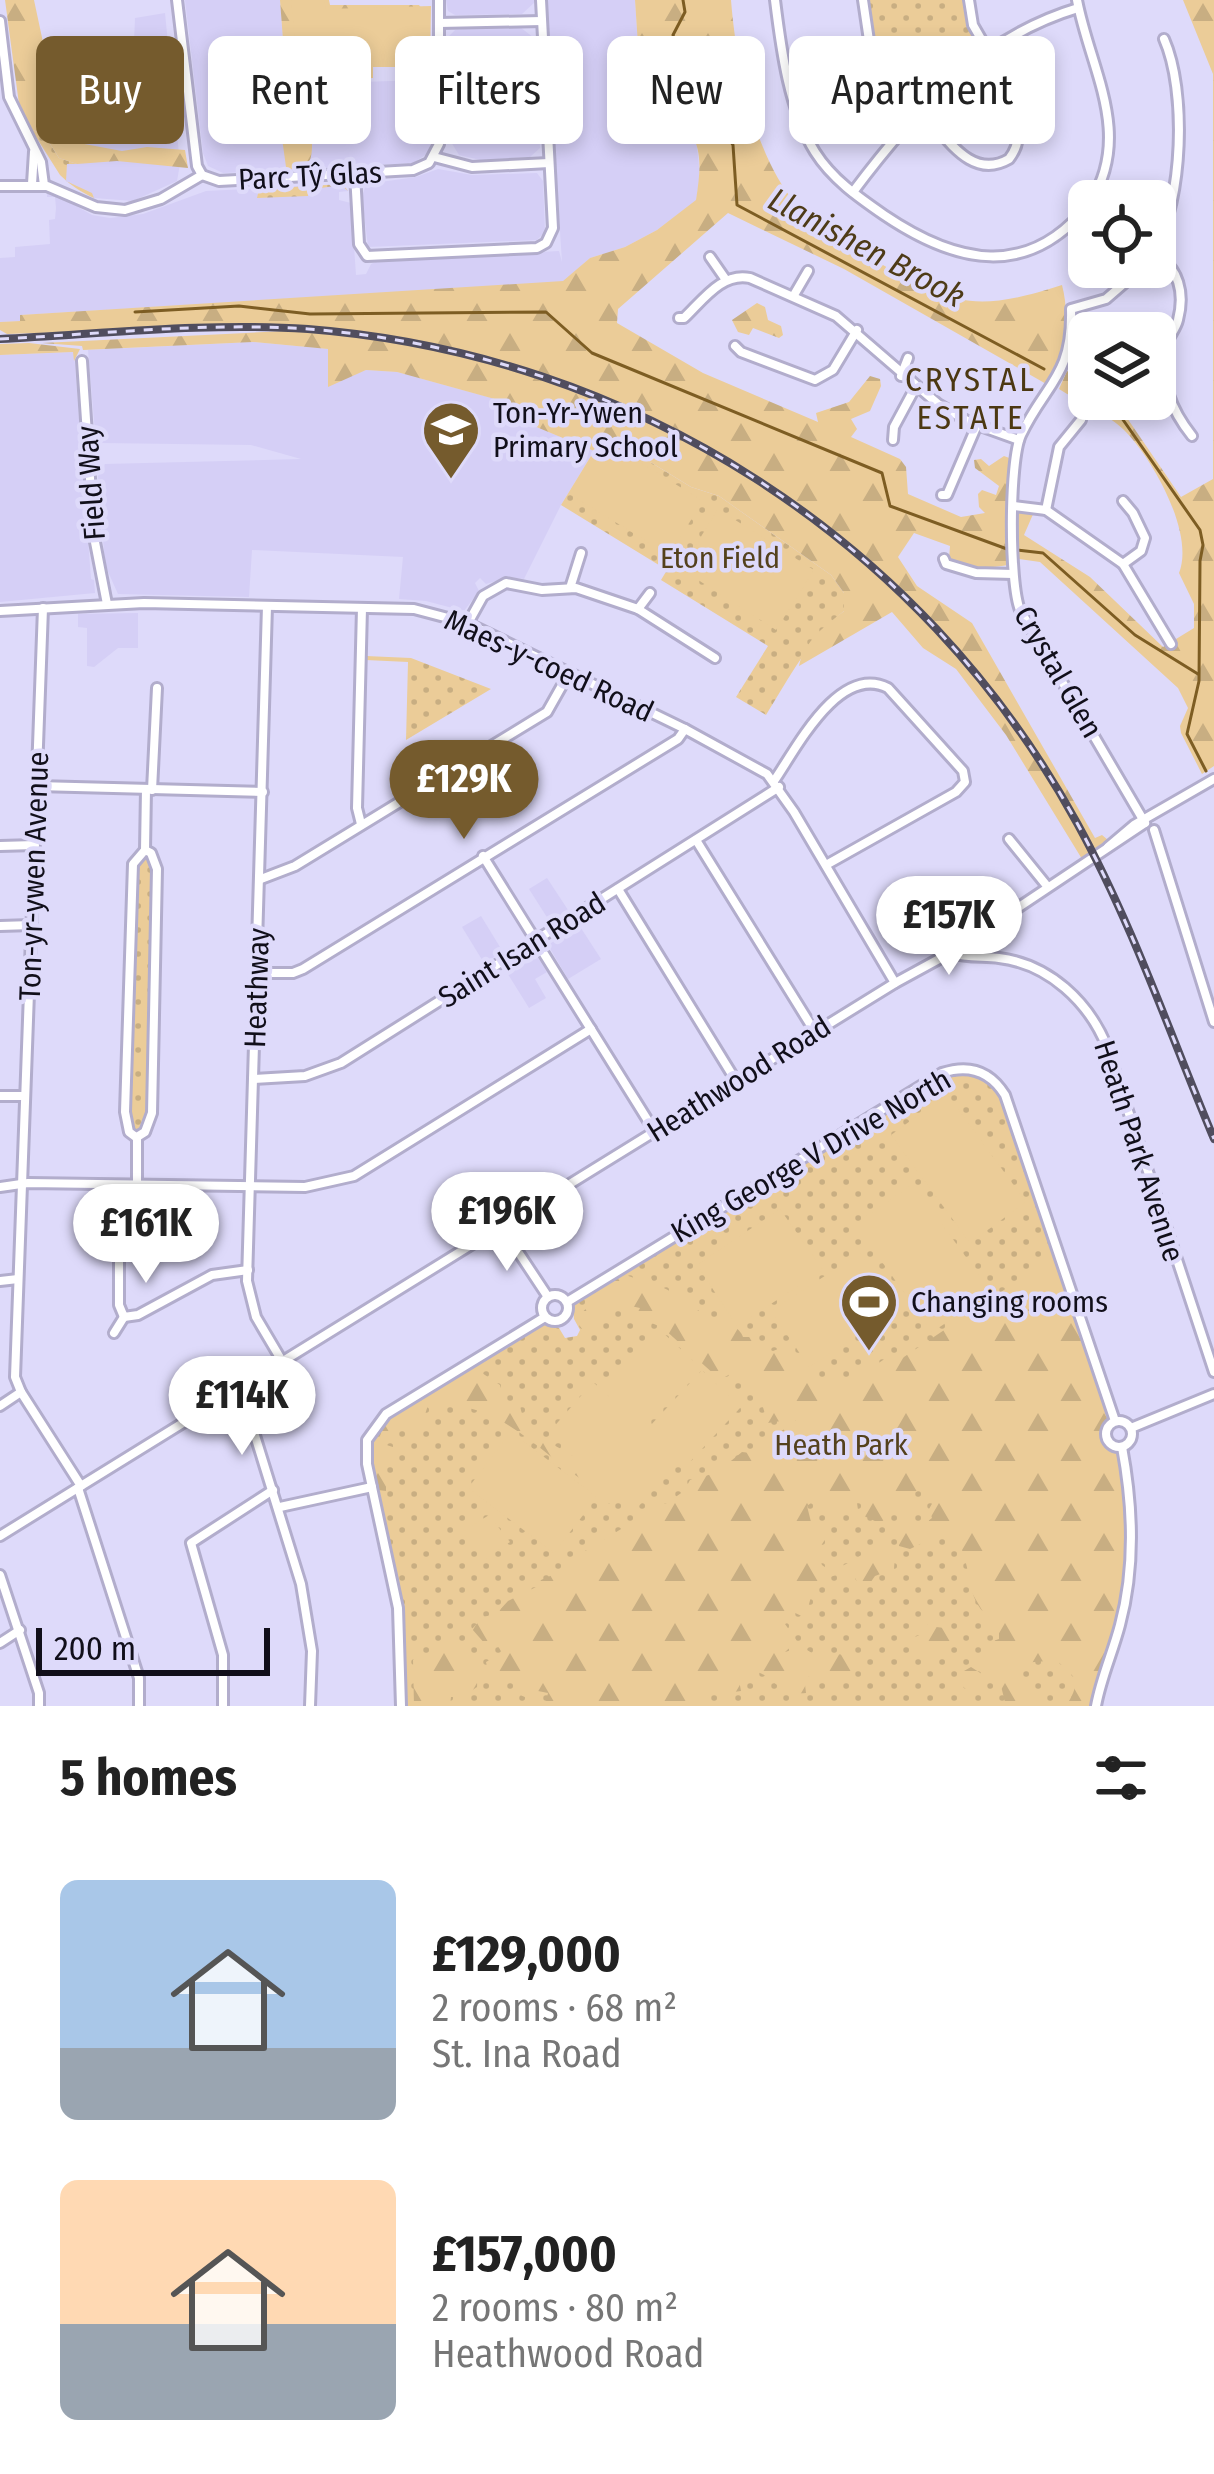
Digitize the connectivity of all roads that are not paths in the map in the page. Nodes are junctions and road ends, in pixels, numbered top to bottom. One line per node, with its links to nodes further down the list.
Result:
1 (177, 0): 23 (street, Parc Tŷ Glas)
2 (439, 0): 10 (street)
3 (541, 0): 9 (street)
4 (775, 0): 29 (street)
5 (863, 0): 11 (street)
6 (969, 0): 12 (street)
7 (1078, 4): 13 (street); 24 (street)
8 (0, 21): 15 (street)
9 (542, 21): 10 (street); 21 (street)
10 (439, 23): 20 (street)
11 (868, 36)
12 (977, 36)
13 (1015, 36)
14 (1164, 39): 25 (street)
15 (2, 57): 19 (street)
16 (890, 144): 29 (street)
17 (953, 144): 18 (street)
18 (1017, 144)
19 (34, 150): 26 (street); 27 (street)
20 (434, 157): 21 (street); 22 (street, Parc Tŷ Glas)
21 (549, 163): 22 (street)
22 (355, 174): 23 (street, Parc Tŷ Glas)
23 (202, 175): 27 (street)
24 (1100, 180)
25 (1174, 180)
26 (32, 185): 27 (street); 28 (street)
27 (44, 185)
28 (0, 186)
29 (853, 192): 30 (street)
30 (1068, 227)
31 (710, 256): 34 (street)
32 (808, 271): 36 (street)
33 (1176, 271): 46 (street)
34 (726, 280): 36 (street); 37 (street)
35 (1118, 288): 48 (street, Crystal Glen)
36 (794, 296): 38 (street)
37 (679, 319)
38 (856, 330): 39 (street); 42 (street)
39 (735, 346)
40 (908, 358): 42 (street)
41 (82, 361): 59 (street, Field Way)
42 (901, 376): 43 (street)
43 (915, 388): 45 (street); 47 (street)
44 (1082, 420): 52 (street)
45 (977, 425): 48 (street); 49 (street)
46 (1192, 436)
47 (893, 440)
48 (1019, 440): 51 (street, Crystal Glen)
49 (942, 495)
50 (1123, 501): 55 (street)
51 (1014, 506): 52 (street); 56 (street, Crystal Glen)
52 (1046, 510): 55 (street)
53 (581, 553): 57 (street)
54 (944, 559): 56 (street)
55 (1123, 564): 66 (street)
56 (1013, 574): 76 (street, Crystal Glen)
57 (570, 588): 63 (street); 65 (street)
58 (650, 592): 63 (street)
59 (107, 604): 60 (street, Maes-y-coed Road); 61 (street, Maes-y-coed Road)
60 (267, 606): 62 (street, Maes-y-coed Road); 75 (street, Heathway)
61 (43, 608): 64 (street, Maes-y-coed Road); 73 (street, Ton-yr-ywen Avenue)
62 (362, 608): 65 (street, Maes-y-coed Road); 77 (street)
63 (638, 609): 67 (street)
64 (0, 611)
65 (467, 623): 68 (street, Maes-y-coed Road)
66 (1171, 644)
67 (715, 658)
68 (569, 673): 70 (street, Maes-y-coed Road); 77 (street)
69 (157, 688): 74 (street)
70 (685, 729): 72 (street, Maes-y-coed Road); 84 (street)
71 (1214, 779): 76 (street, Heathwood Road)
72 (776, 784): 79 (street, Saint Isan Road); 85 (street, Maes-y-coed Road); 85 (street)
73 (37, 786): 74 (street); 81 (street, Ton-yr-ywen Avenue)
74 (149, 789): 75 (street); 83 (street)
75 (263, 792): 86 (street, Heathway)
76 (1145, 823): 87 (street, Heathwood Road)
77 (361, 824): 86 (street)
78 (1154, 830): 95 (street)
79 (695, 839): 88 (street, Saint Isan Road); 97 (street)
80 (1009, 839): 87 (street)
81 (35, 844): 82 (street); 89 (street, Ton-yr-ywen Avenue)
82 (0, 846)
83 (145, 850): 103 (street); 103 (street)
84 (484, 856): 91 (street); 93 (street)
85 (826, 865): 94 (street, Maes-y-coed Road)
86 (261, 879): 93 (street, Heathway)
87 (1047, 886): 92 (street, Heathwood Road)
88 (618, 890): 91 (street, Saint Isan Road); 99 (street)
89 (32, 925): 90 (street); 101 (street, Ton-yr-ywen Avenue)
90 (0, 926)
91 (537, 941): 96 (street); 98 (street, Saint Isan Road)
92 (950, 953): 94 (street, Heathwood Road); 119 (street, Heath Park Avenue)
93 (257, 973): 98 (street, Heathway)
94 (895, 983): 97 (street, Heathwood Road)
95 (1214, 1022)
96 (591, 1029): 102 (street); 107 (street)
97 (815, 1032): 99 (street, Heathwood Road)
98 (254, 1079): 107 (street, Heathway)
99 (736, 1081): 102 (street, Heathwood Road)
100 (0, 1096): 101 (street)
101 (25, 1096): 104 (street, Ton-yr-ywen Avenue)
102 (655, 1132): 109 (street, Heathwood Road)
103 (137, 1138): 106 (street)
104 (22, 1184): 105 (street); 108 (street); 111 (street, Ton-yr-ywen Avenue)
105 (118, 1185): 106 (street); 115 (street)
106 (137, 1185): 107 (street)
107 (250, 1186): 110 (street, Heathway)
108 (0, 1187)
109 (501, 1226): 113 (street); 118 (street, Heathwood Road)
110 (248, 1270): 115 (street); 118 (street, Heathway)
111 (18, 1280): 112 (street); 121 (street, Ton-yr-ywen Avenue)
112 (0, 1281)
113 (548, 1297): 114 (street); 116 (street)
114 (567, 1302): 116 (street); 124 (street, King George V Drive North)
115 (124, 1317): 117 (street)
116 (544, 1317): 128 (street)
117 (114, 1333)
118 (282, 1361): 120 (street, Heathwood Road)
119 (1214, 1372)
120 (240, 1387): 127 (street, Heathwood Road); 129 (street)
121 (21, 1392): 123 (street); 127 (street, Ton-yr-ywen Avenue)
122 (1214, 1394): 125 (street)
123 (0, 1406)
124 (1115, 1421): 125 (street); 126 (street)
125 (1131, 1429): 126 (street)
126 (1122, 1447): 140 (street)
127 (79, 1487): 131 (street, Heathwood Road); 136 (street, Ton-yr-ywen Avenue)
128 (372, 1487): 130 (street); 139 (street)
129 (273, 1490): 130 (street); 137 (street)
130 (280, 1507): 138 (street)
131 (0, 1536)
132 (0, 1575): 133 (street)
133 (20, 1630): 134 (street); 135 (street)
134 (0, 1643)
135 (39, 1706)
136 (139, 1706)
137 (223, 1706)
138 (310, 1706)
139 (401, 1706)
140 (1096, 1706)

